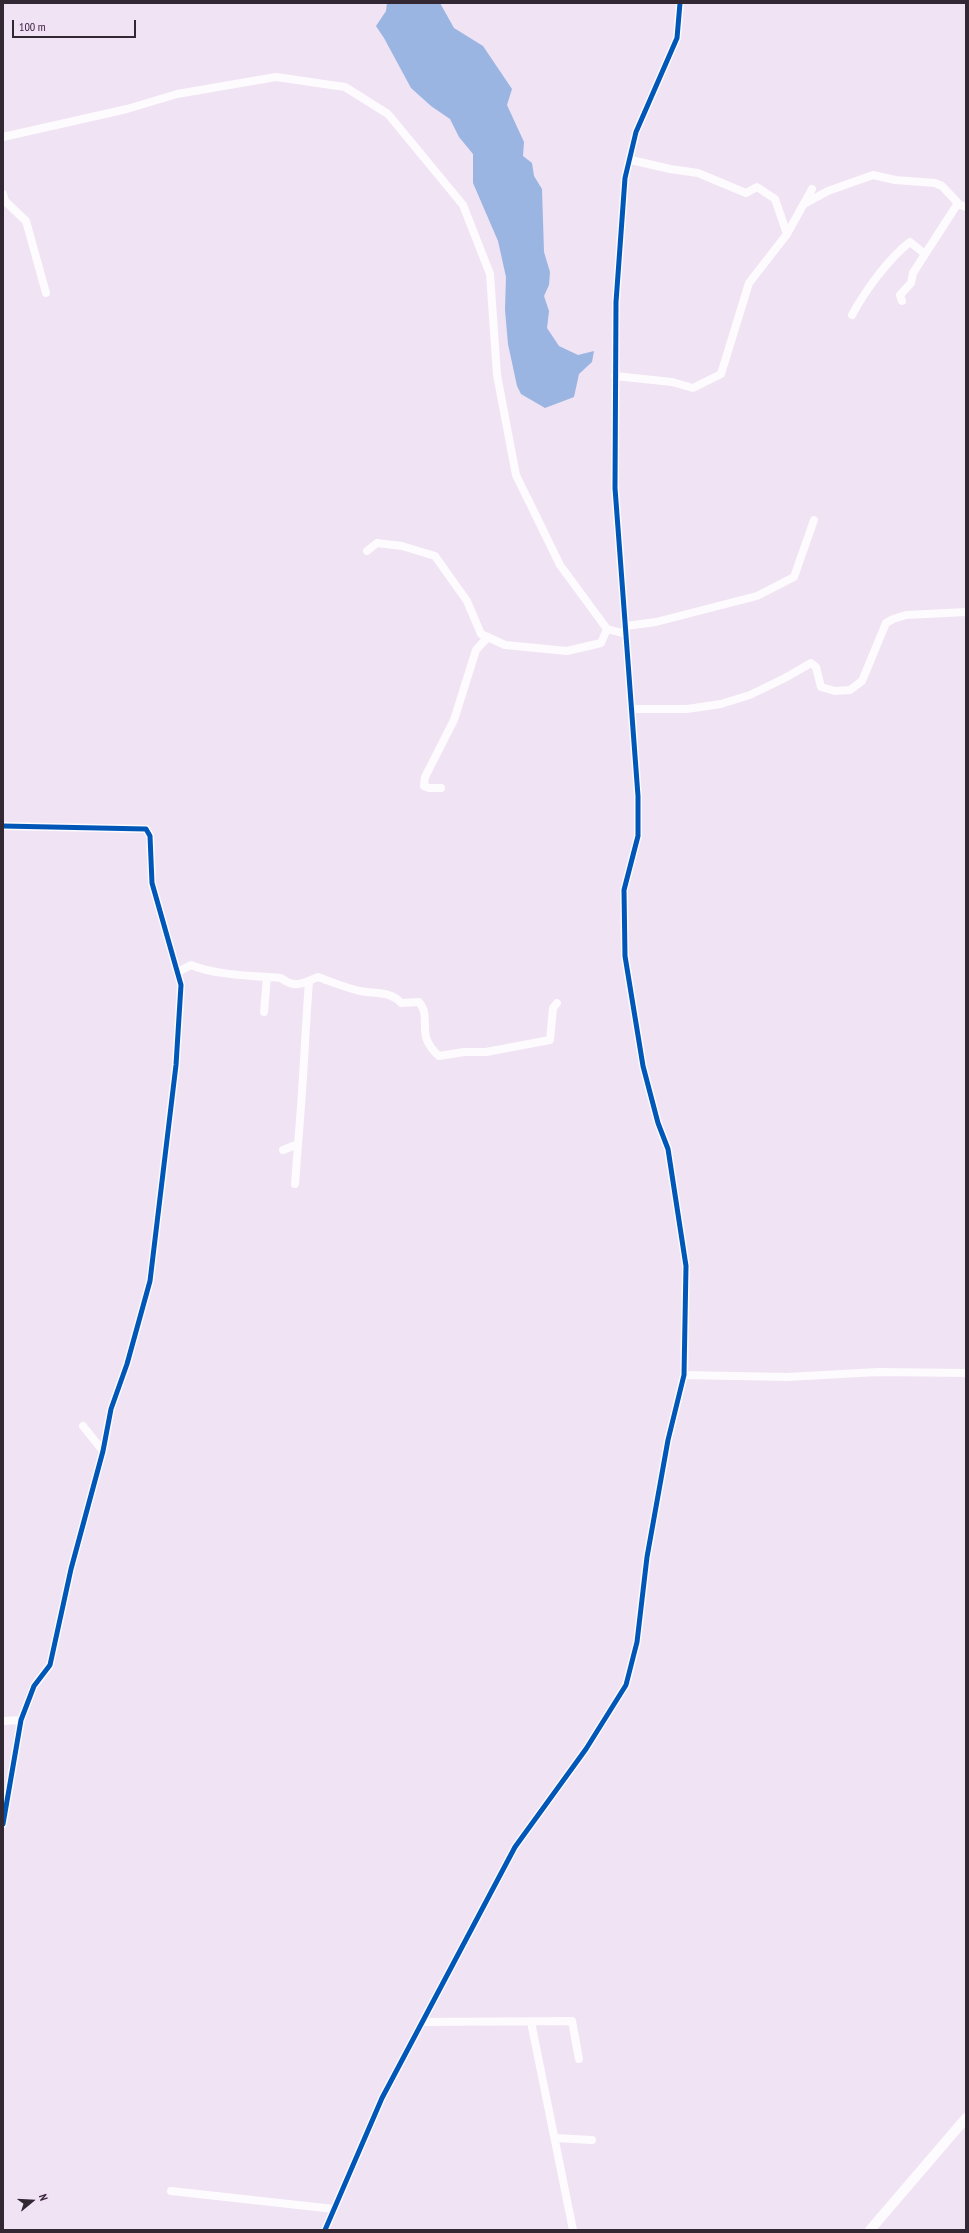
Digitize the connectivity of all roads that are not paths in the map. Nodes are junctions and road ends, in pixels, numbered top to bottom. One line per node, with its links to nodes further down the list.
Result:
1 (680, 3): 3 (street)
2 (3, 137): 18 (street)
3 (631, 160): 9 (street); 14 (street)
4 (812, 189): 6 (street)
5 (3, 194): 11 (street)
6 (804, 204): 7 (street); 9 (street)
7 (957, 204): 8 (street); 10 (street)
8 (966, 207)
9 (787, 234): 14 (street)
10 (925, 254): 12 (street); 13 (street)
11 (46, 293)
12 (902, 301)
13 (852, 316)
14 (615, 376): 19 (street)
15 (814, 520): 19 (street)
16 (367, 551): 20 (street)
17 (966, 612): 21 (street)
18 (607, 629): 19 (street); 20 (street)
19 (626, 630): 21 (street)
20 (488, 637): 22 (street)
21 (632, 709): 33 (street)
22 (441, 788)
23 (3, 826): 24 (street)
24 (178, 972): 25 (street); 35 (street)
25 (267, 977): 26 (street); 28 (street)
26 (309, 981): 27 (street); 29 (street)
27 (557, 1003)
28 (264, 1012)
29 (298, 1144): 30 (street); 31 (street)
30 (283, 1150)
31 (295, 1184)
32 (966, 1373): 33 (street)
33 (684, 1375): 39 (street)
34 (83, 1426): 35 (street)
35 (103, 1451): 36 (street)
36 (21, 1720): 37 (street); 38 (street)
37 (3, 1721)
38 (3, 1824)
39 (423, 2022): 40 (street); 46 (street)
40 (531, 2022): 41 (street); 43 (street)
41 (579, 2059)
42 (966, 2118): 49 (street)
43 (554, 2138): 44 (street); 48 (street)
44 (592, 2140)
45 (171, 2191): 46 (street)
46 (334, 2209): 47 (street)
47 (326, 2230)
48 (574, 2230)
49 (870, 2230)

